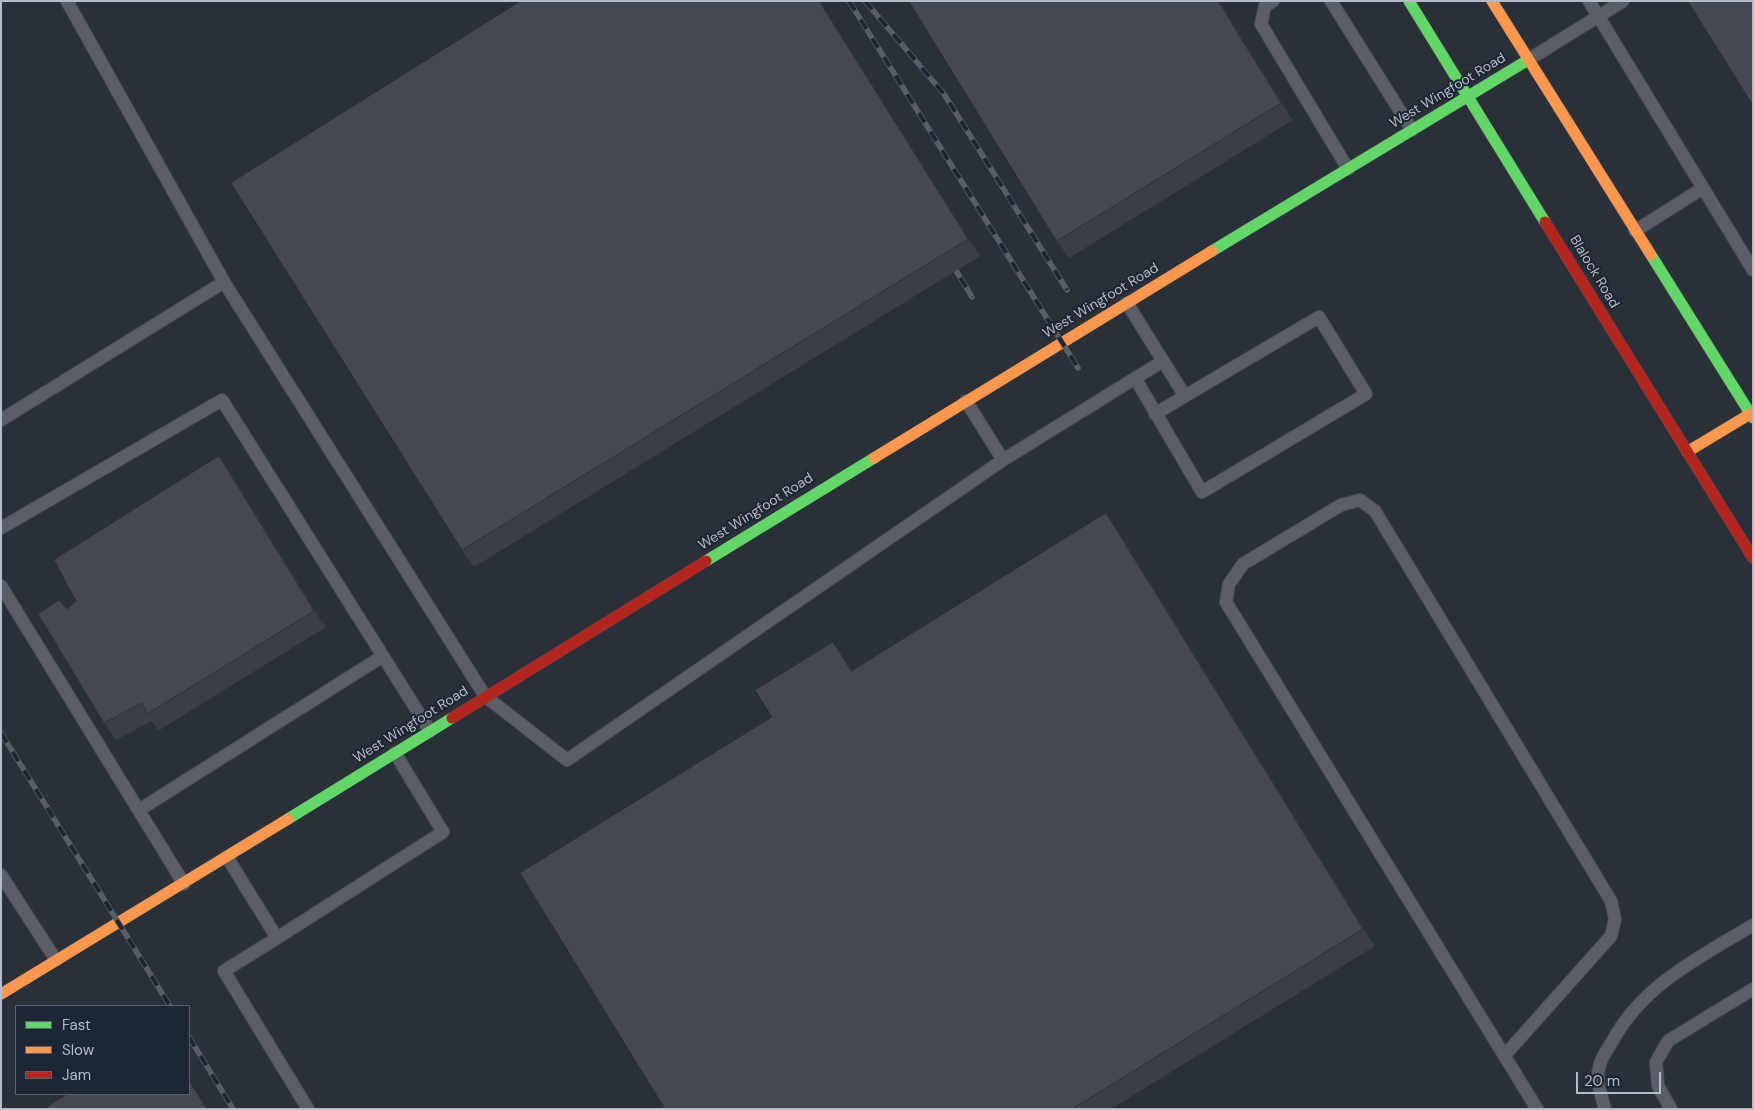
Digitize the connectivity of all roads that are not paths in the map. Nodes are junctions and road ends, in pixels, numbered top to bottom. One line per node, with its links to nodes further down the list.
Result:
1 (67, 1): 16 (lane)
2 (1273, 1): 12 (lane)
3 (1331, 1): 11 (lane)
4 (1409, 1): 10 (street, Blalock Road)
5 (1492, 1): 9 (street)
6 (1589, 1): 8 (lane)
7 (1623, 1): 8 (lane)
8 (1598, 16): 9 (lane); 13 (lane)
9 (1528, 60): 10 (street, West Wingfoot Road); 14 (street)
10 (1469, 96): 11 (street, West Wingfoot Road); 25 (street, Blalock Road)
11 (1412, 130): 12 (street, West Wingfoot Road)
12 (1348, 169): 17 (street, West Wingfoot Road)
13 (1703, 188): 14 (lane); 15 (lane)
14 (1635, 231): 23 (street)
15 (1753, 270)
16 (224, 282): 24 (lane); 31 (lane)
17 (1127, 303): 18 (lane); 21 (street, West Wingfoot Road)
18 (1163, 361): 19 (lane); 20 (lane)
19 (1135, 378): 22 (lane); 26 (lane)
20 (1185, 396): 22 (lane); 22 (lane)
21 (966, 400): 26 (lane); 31 (street, West Wingfoot Road)
22 (1155, 414)
23 (1751, 416): 25 (street)
24 (1, 420)
25 (1686, 452): 28 (street, Blalock Road)
26 (1003, 460): 31 (lane)
27 (1, 528): 30 (lane)
28 (1753, 558)
29 (1, 586): 34 (lane)
30 (383, 656): 32 (lane); 34 (lane)
31 (486, 696): 32 (street, West Wingfoot Road)
32 (430, 731): 33 (street, West Wingfoot Road)
33 (395, 753): 35 (street, West Wingfoot Road); 39 (lane)
34 (139, 810): 37 (lane)
35 (227, 857): 37 (street, West Wingfoot Road); 39 (lane)
36 (1, 875): 40 (lane)
37 (184, 884): 40 (street, West Wingfoot Road)
38 (1753, 925): 46 (lane)
39 (277, 938): 44 (lane)
40 (56, 960): 42 (street, West Wingfoot Road)
41 (1753, 989): 47 (lane)
42 (1, 994)
43 (1504, 1055): 43 (lane); 45 (lane)
44 (308, 1109)
45 (1537, 1109)
46 (1605, 1109)
47 (1671, 1109)

